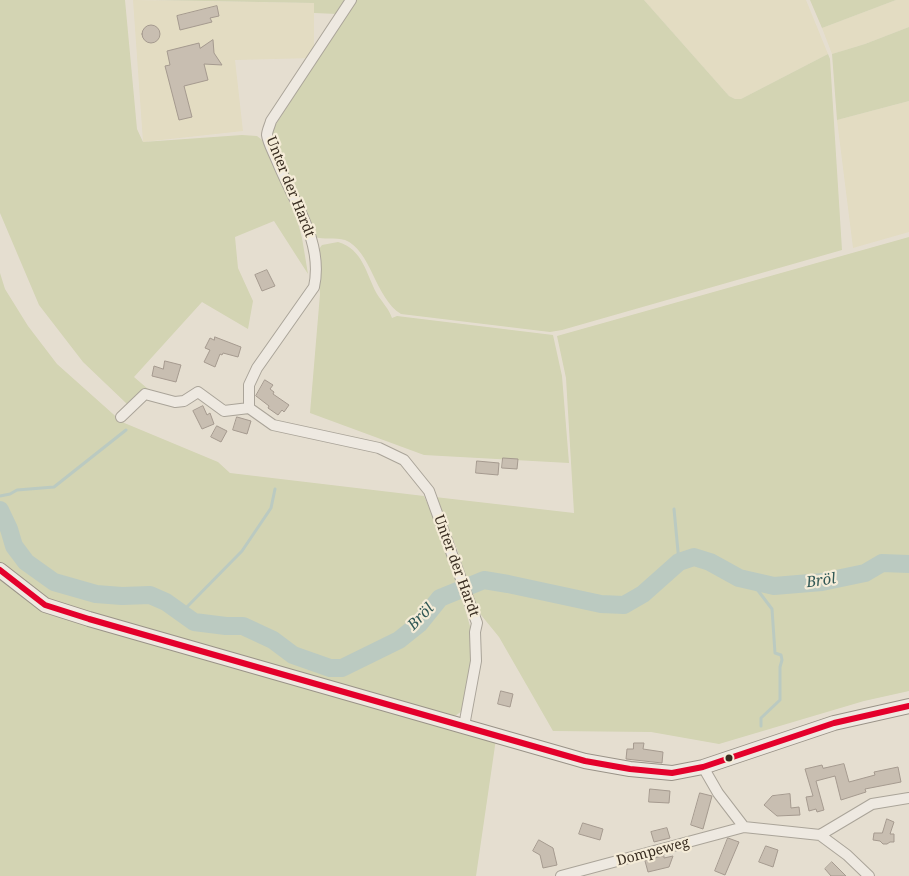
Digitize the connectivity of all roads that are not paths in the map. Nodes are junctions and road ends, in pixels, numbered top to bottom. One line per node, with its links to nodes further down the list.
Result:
1 (351, 0): 2 (street, Unter der Hardt)
2 (249, 408): 3 (street); 6 (street, Unter der Hardt)
3 (121, 417)
4 (0, 570): 6 (main road)
5 (909, 706): 7 (main road)
6 (464, 726): 7 (main road)
7 (702, 767): 9 (street)
8 (909, 798): 10 (street)
9 (744, 827): 10 (street); 11 (street, Dompeweg)
10 (820, 835): 12 (street)
11 (562, 876)
12 (869, 876)

